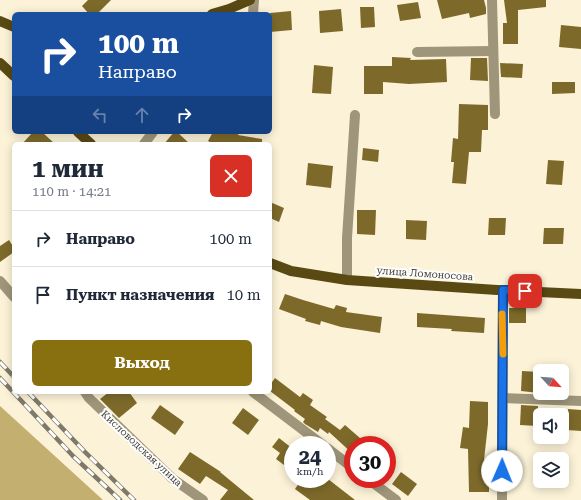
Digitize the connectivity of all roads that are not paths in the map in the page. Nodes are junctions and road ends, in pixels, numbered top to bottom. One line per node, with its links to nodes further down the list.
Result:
1 (250, 0): 4 (main road)
2 (254, 0): 5 (street)
3 (492, 0): 8 (street)
4 (219, 12)
5 (253, 12)
6 (0, 21): 7 (main road)
7 (12, 26)
8 (493, 51): 9 (street); 12 (street)
9 (417, 52)
10 (0, 63): 11 (main road)
11 (12, 74)
12 (495, 114)
13 (355, 115): 17 (street)
14 (80, 134): 15 (main road)
15 (89, 142)
16 (272, 264): 17 (main road, улица Ломоносова)
17 (347, 280): 19 (main road, улица Ломоносова)
18 (0, 281): 21 (street)
19 (503, 290): 20 (main road, улица Ломоносова); 24 (street)
20 (581, 294)
21 (12, 295)
22 (90, 394): 30 (street, Кисловодская улица)
23 (256, 394): 26 (street)
24 (503, 398): 25 (street); 32 (street)
25 (581, 401)
26 (311, 436)
27 (336, 455): 28 (street)
28 (344, 461)
29 (380, 488): 31 (street)
30 (202, 500)
31 (396, 500)
32 (502, 500)

